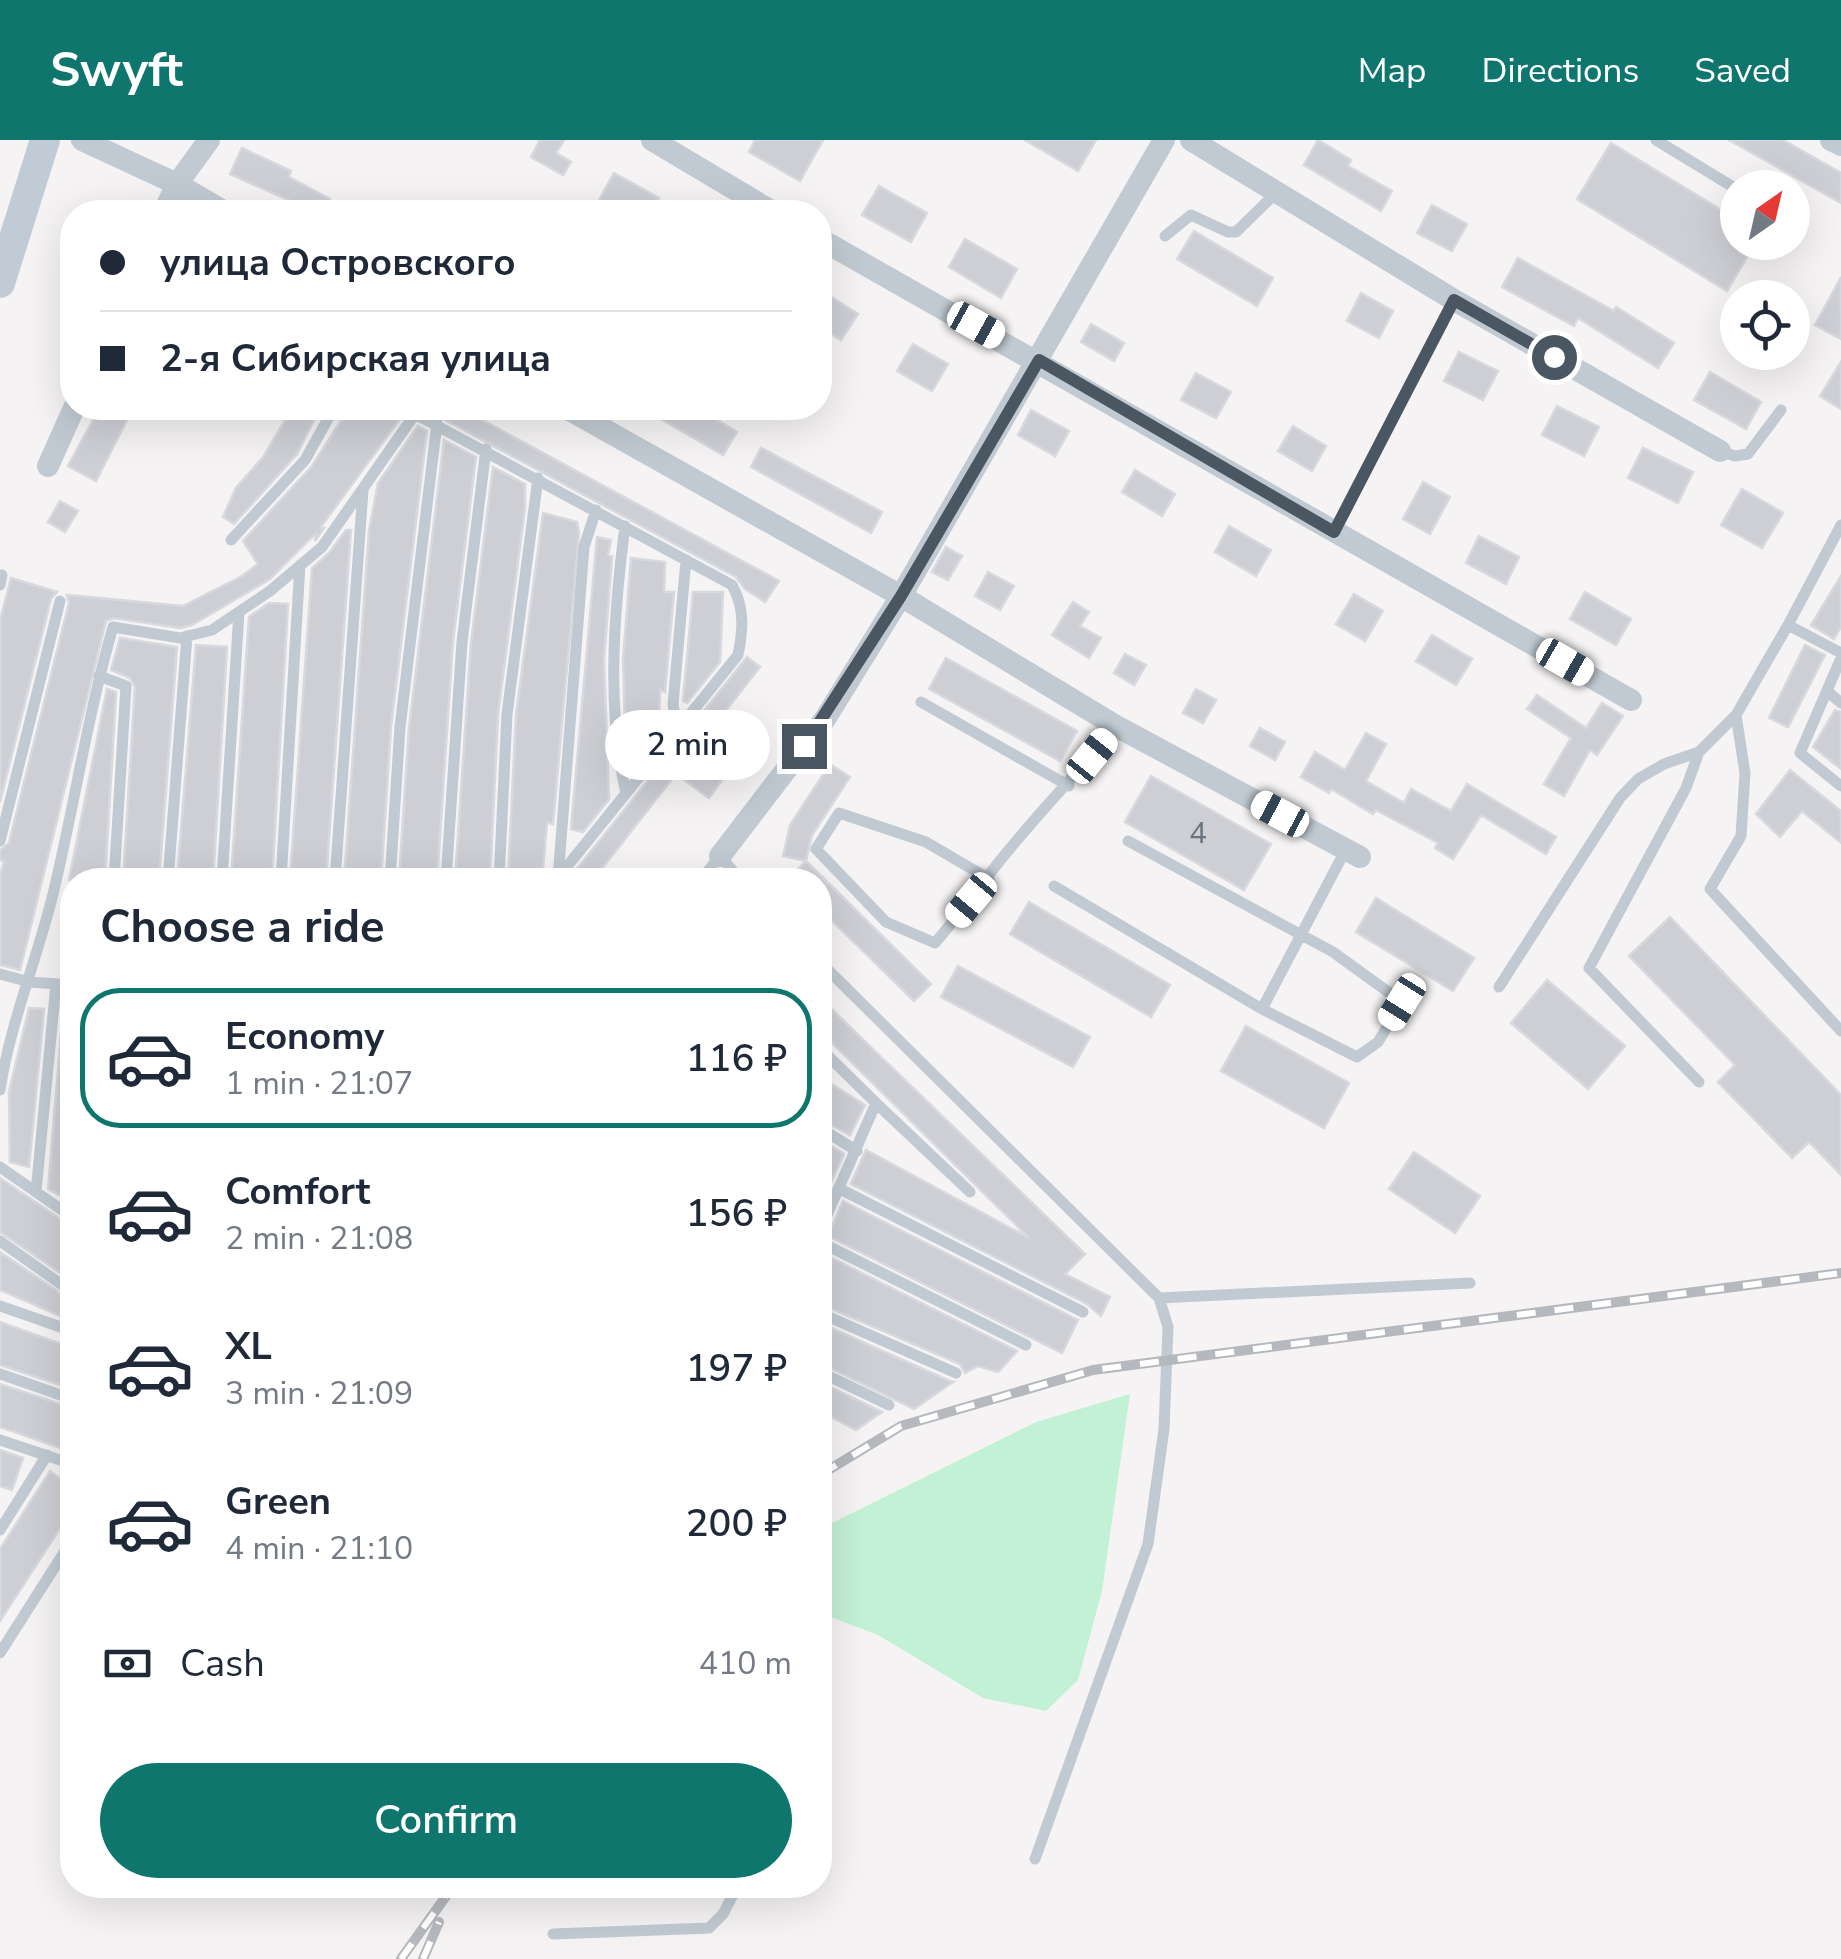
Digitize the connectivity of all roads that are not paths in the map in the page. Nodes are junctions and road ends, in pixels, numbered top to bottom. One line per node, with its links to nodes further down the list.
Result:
1 (45, 140): 18 (main road)
2 (82, 140): 11 (street)
3 (210, 140): 11 (street)
4 (652, 140): 15 (street)
5 (1164, 140): 20 (street)
6 (1191, 140): 12 (street)
7 (1656, 140): 10 (lane)
8 (1832, 140): 9 (street)
9 (1841, 145)
10 (1720, 179)
11 (177, 184): 13 (street); 14 (street)
12 (1275, 194): 16 (lane); 19 (street)
13 (170, 200)
14 (204, 200)
15 (752, 200)
16 (1165, 236)
17 (832, 246): 20 (street)
18 (0, 283)
19 (1454, 300): 29 (street); 36 (lane)
20 (1039, 360): 36 (street); 40 (street)
21 (1780, 410): 29 (lane)
22 (69, 420): 30 (street)
23 (327, 420): 37 (lane)
24 (410, 420): 32 (lane)
25 (431, 420): 27 (lane)
26 (587, 420): 40 (street)
27 (437, 423): 28 (lane); 67 (lane)
28 (486, 450): 31 (lane); 68 (lane)
29 (1720, 451)
30 (48, 466)
31 (538, 478): 33 (lane); 69 (lane)
32 (364, 487): 39 (lane); 66 (lane)
33 (596, 510): 35 (lane); 70 (lane)
34 (1841, 525): 43 (lane)
35 (625, 526): 38 (lane); 57 (lane)
36 (1334, 532): 48 (street)
37 (231, 540)
38 (686, 560): 53 (lane); 53 (lane)
39 (300, 565): 42 (lane); 65 (lane)
40 (901, 596): 52 (street); 61 (street)
41 (60, 601): 59 (lane)
42 (238, 612): 44 (lane); 64 (lane)
43 (1788, 625): 45 (lane); 51 (lane)
44 (187, 636): 46 (lane); 63 (lane)
45 (1841, 656): 47 (lane)
46 (99, 676): 62 (lane); 79 (lane)
47 (1826, 692): 50 (lane); 56 (lane)
48 (1631, 700)
49 (921, 702): 55 (lane)
50 (1841, 703)
51 (1736, 715): 54 (lane); 84 (lane)
52 (1116, 726): 55 (lane); 60 (street)
53 (677, 730): 57 (lane)
54 (1699, 752): 82 (lane); 86 (lane)
55 (1068, 786): 74 (lane)
56 (1841, 786)
57 (626, 794): 71 (lane)
58 (1128, 841): 76 (lane)
59 (0, 842)
60 (1353, 853): 76 (lane)
61 (720, 856): 72 (lane); 73 (lane)
62 (115, 868)
63 (169, 868)
64 (223, 868)
65 (282, 868)
66 (336, 868)
67 (391, 868)
68 (447, 868)
69 (501, 868)
70 (558, 868)
71 (566, 868)
72 (710, 868)
73 (730, 868)
74 (988, 878): 74 (lane)
75 (1054, 886): 83 (lane)
76 (1300, 936): 83 (lane); 83 (lane)
77 (0, 974): 79 (lane)
78 (832, 974): 102 (lane)
79 (30, 982): 80 (lane); 87 (lane)
80 (56, 984): 81 (lane); 93 (lane)
81 (60, 984)
82 (1499, 987)
83 (1262, 1009)
84 (1841, 1031)
85 (832, 1060): 88 (lane)
86 (1699, 1082)
87 (0, 1090)
88 (876, 1103): 90 (lane); 94 (lane)
89 (832, 1135): 90 (lane)
90 (857, 1151): 92 (lane)
91 (0, 1167): 93 (lane)
92 (840, 1188): 95 (lane); 104 (lane)
93 (36, 1192): 97 (lane)
94 (970, 1192)
95 (834, 1202): 96 (lane)
96 (832, 1206)
97 (60, 1209)
98 (0, 1242): 100 (lane)
99 (832, 1248): 107 (lane)
100 (60, 1284)
101 (1470, 1284): 102 (lane)
102 (1159, 1298): 121 (lane)
103 (0, 1306): 106 (lane)
104 (1083, 1312)
105 (832, 1318): 108 (lane)
106 (60, 1327)
107 (1026, 1346)
108 (956, 1373)
109 (0, 1374): 111 (lane)
110 (832, 1378): 112 (lane)
111 (60, 1395)
112 (889, 1406)
113 (0, 1440): 114 (lane)
114 (47, 1455): 115 (lane); 117 (lane)
115 (60, 1460)
116 (0, 1500): 117 (lane)
117 (16, 1504): 118 (lane)
118 (0, 1530)
119 (60, 1559): 120 (lane)
120 (0, 1653)
121 (1035, 1859)
122 (731, 1898): 123 (lane)
123 (554, 1934)

